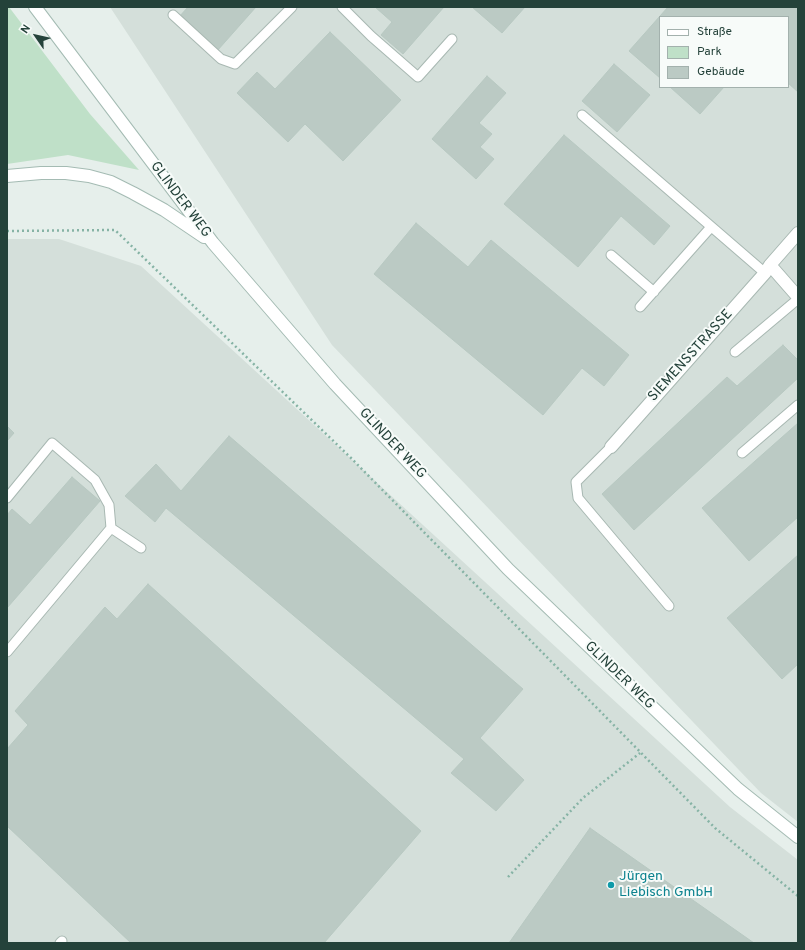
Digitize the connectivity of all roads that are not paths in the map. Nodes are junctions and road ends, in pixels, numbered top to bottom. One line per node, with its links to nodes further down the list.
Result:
1 (35, 7): 10 (main road, GLINDER WEG)
2 (292, 7): 4 (lane)
3 (342, 7): 5 (lane)
4 (173, 15)
5 (452, 39)
6 (582, 115): 8 (lane)
7 (7, 176): 10 (main road)
8 (711, 227): 12 (lane); 13 (lane)
9 (798, 233): 12 (main road, SIEMENSSTRASSE)
10 (213, 243): 25 (main road, GLINDER WEG)
11 (611, 255): 13 (lane)
12 (768, 269): 14 (main road); 18 (main road, SIEMENSSTRASSE)
13 (654, 292): 15 (lane)
14 (798, 298): 16 (lane)
15 (640, 307)
16 (735, 352)
17 (798, 406): 19 (lane)
18 (611, 447): 23 (lane)
19 (742, 453)
20 (7, 498): 21 (lane)
21 (111, 528): 22 (lane); 24 (lane)
22 (141, 548)
23 (669, 606)
24 (7, 652)
25 (798, 837)

